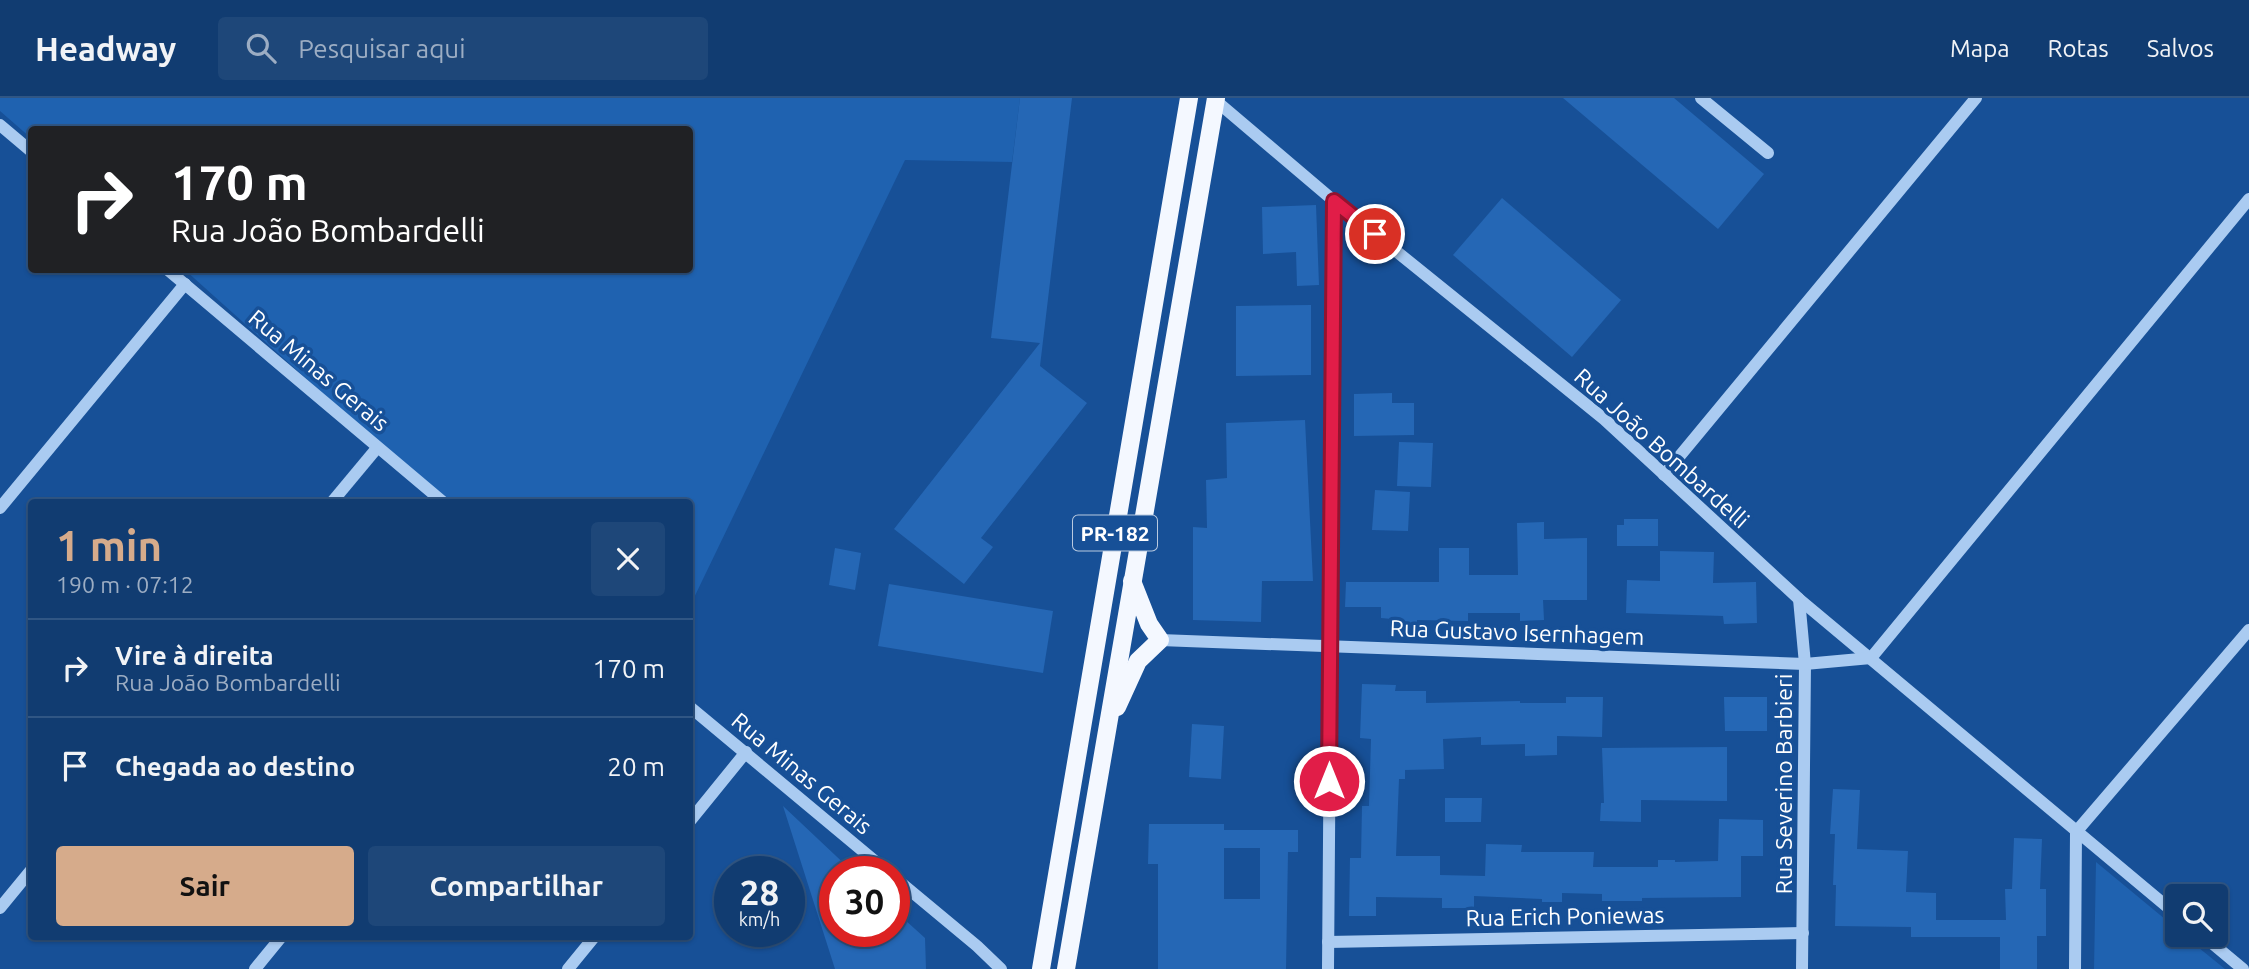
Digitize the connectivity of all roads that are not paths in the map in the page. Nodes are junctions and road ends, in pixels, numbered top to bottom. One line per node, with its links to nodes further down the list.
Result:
1 (1189, 98): 42 (main road, PR-182)
2 (1701, 98): 7 (street)
3 (1976, 98): 13 (street)
4 (1216, 99): 9 (street, Rua João Bombardelli); 17 (main road, PR-182)
5 (2, 130): 6 (street)
6 (28, 149)
7 (1768, 153)
8 (2249, 199): 22 (street)
9 (1334, 201): 13 (street, Rua João Bombardelli); 21 (street)
10 (171, 273): 11 (street, Rua Minas Gerais)
11 (185, 285): 12 (street, Rua Minas Gerais); 16 (street)
12 (377, 447): 14 (street); 15 (street, Rua Minas Gerais)
13 (1664, 475): 18 (street, Rua João Bombardelli)
14 (334, 499)
15 (439, 499)
16 (0, 508)
17 (1132, 581): 20 (main road); 25 (main road, PR-182)
18 (1798, 599): 22 (street, Rua João Bombardelli); 23 (street, Rua Severino Barbieri)
19 (2249, 630): 28 (street)
20 (1160, 640): 21 (street, Rua Gustavo Isernhagem); 25 (main road)
21 (1330, 646): 23 (street, Rua Gustavo Isernhagem); 37 (street)
22 (1871, 658): 23 (street, Rua Gustavo Isernhagem); 28 (street, Rua João Bombardelli)
23 (1805, 664): 34 (street, Rua Severino Barbieri)
24 (693, 709): 26 (street, Rua Minas Gerais)
25 (1106, 729): 43 (main road, PR-182)
26 (746, 752): 27 (street); 29 (street, Rua Minas Gerais)
27 (693, 817)
28 (2076, 832): 32 (street, Rua João Bombardelli); 46 (street)
29 (869, 856)
30 (28, 874): 33 (street)
31 (910, 890): 41 (street)
32 (2165, 905)
33 (0, 908)
34 (1803, 933): 37 (street, Rua Erich Poniewas); 45 (street, Rua Severino Barbieri)
35 (279, 940): 39 (street)
36 (592, 940): 40 (street)
37 (1328, 942): 44 (street)
38 (2217, 947): 47 (street)
39 (255, 969)
40 (568, 969)
41 (1001, 969)
42 (1041, 969)
43 (1066, 969)
44 (1328, 969)
45 (1802, 969)
46 (2075, 969)
47 (2243, 969)

